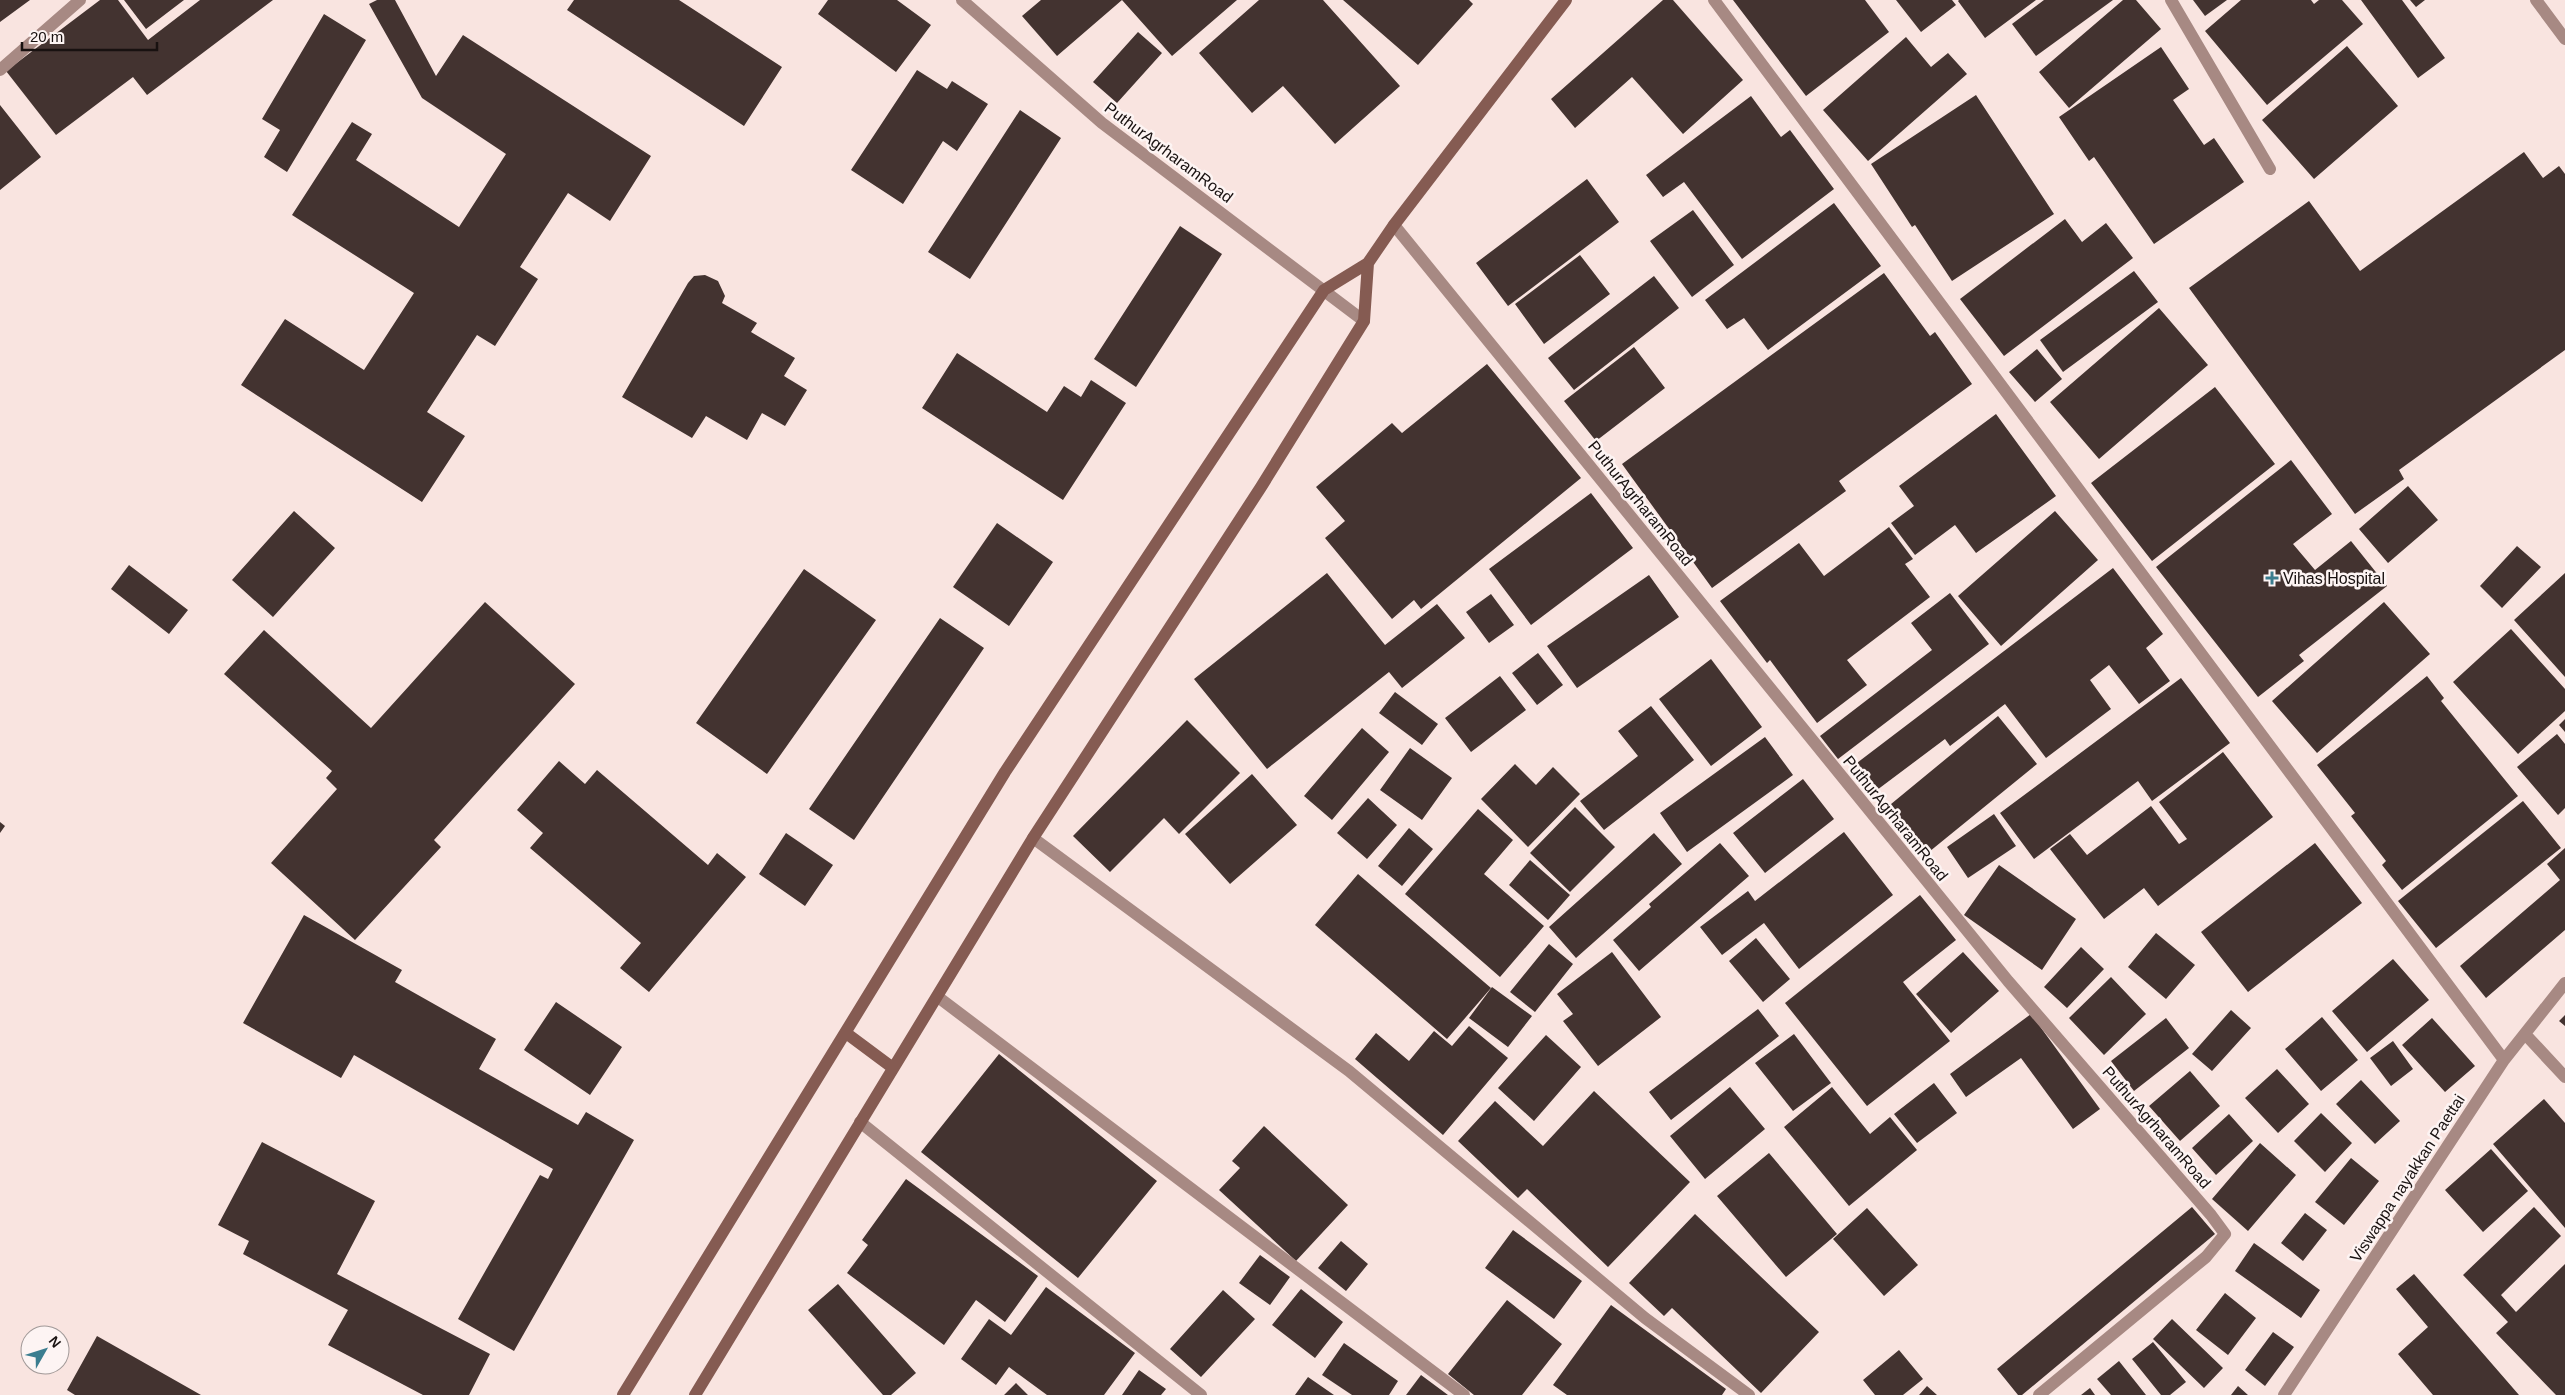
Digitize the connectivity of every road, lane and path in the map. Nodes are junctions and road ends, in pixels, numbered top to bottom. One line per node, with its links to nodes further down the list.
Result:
1 (80, 0): 8 (street)
2 (962, 0): 12 (street, PuthurAgrharamRoad)
3 (1566, 0): 10 (main road)
4 (1714, 0): 19 (street)
5 (2171, 0): 9 (street)
6 (2536, 0): 7 (street)
7 (2565, 40)
8 (0, 70)
9 (2270, 169)
10 (1394, 225): 11 (main road); 28 (street, PuthurAgrharamRoad)
11 (1368, 264): 12 (main road); 13 (main road)
12 (1324, 290): 13 (street, PuthurAgrharamRoad); 17 (main road)
13 (1364, 320): 14 (main road)
14 (1033, 838): 16 (main road); 27 (street)
15 (2565, 983): 18 (street, Viswappa nayakkan Paettai)
16 (938, 997): 20 (main road); 26 (street)
17 (846, 1033): 20 (main road); 23 (main road)
18 (2525, 1034): 19 (street, Viswappa nayakkan Paettai); 21 (street)
19 (2504, 1060): 29 (street, Viswappa nayakkan Paettai)
20 (893, 1068): 22 (main road)
21 (2565, 1077)
22 (860, 1122): 24 (main road); 25 (street)
23 (622, 1395)
24 (695, 1395)
25 (1200, 1395)
26 (1464, 1395)
27 (1749, 1395)
28 (2039, 1395)
29 (2284, 1395)

